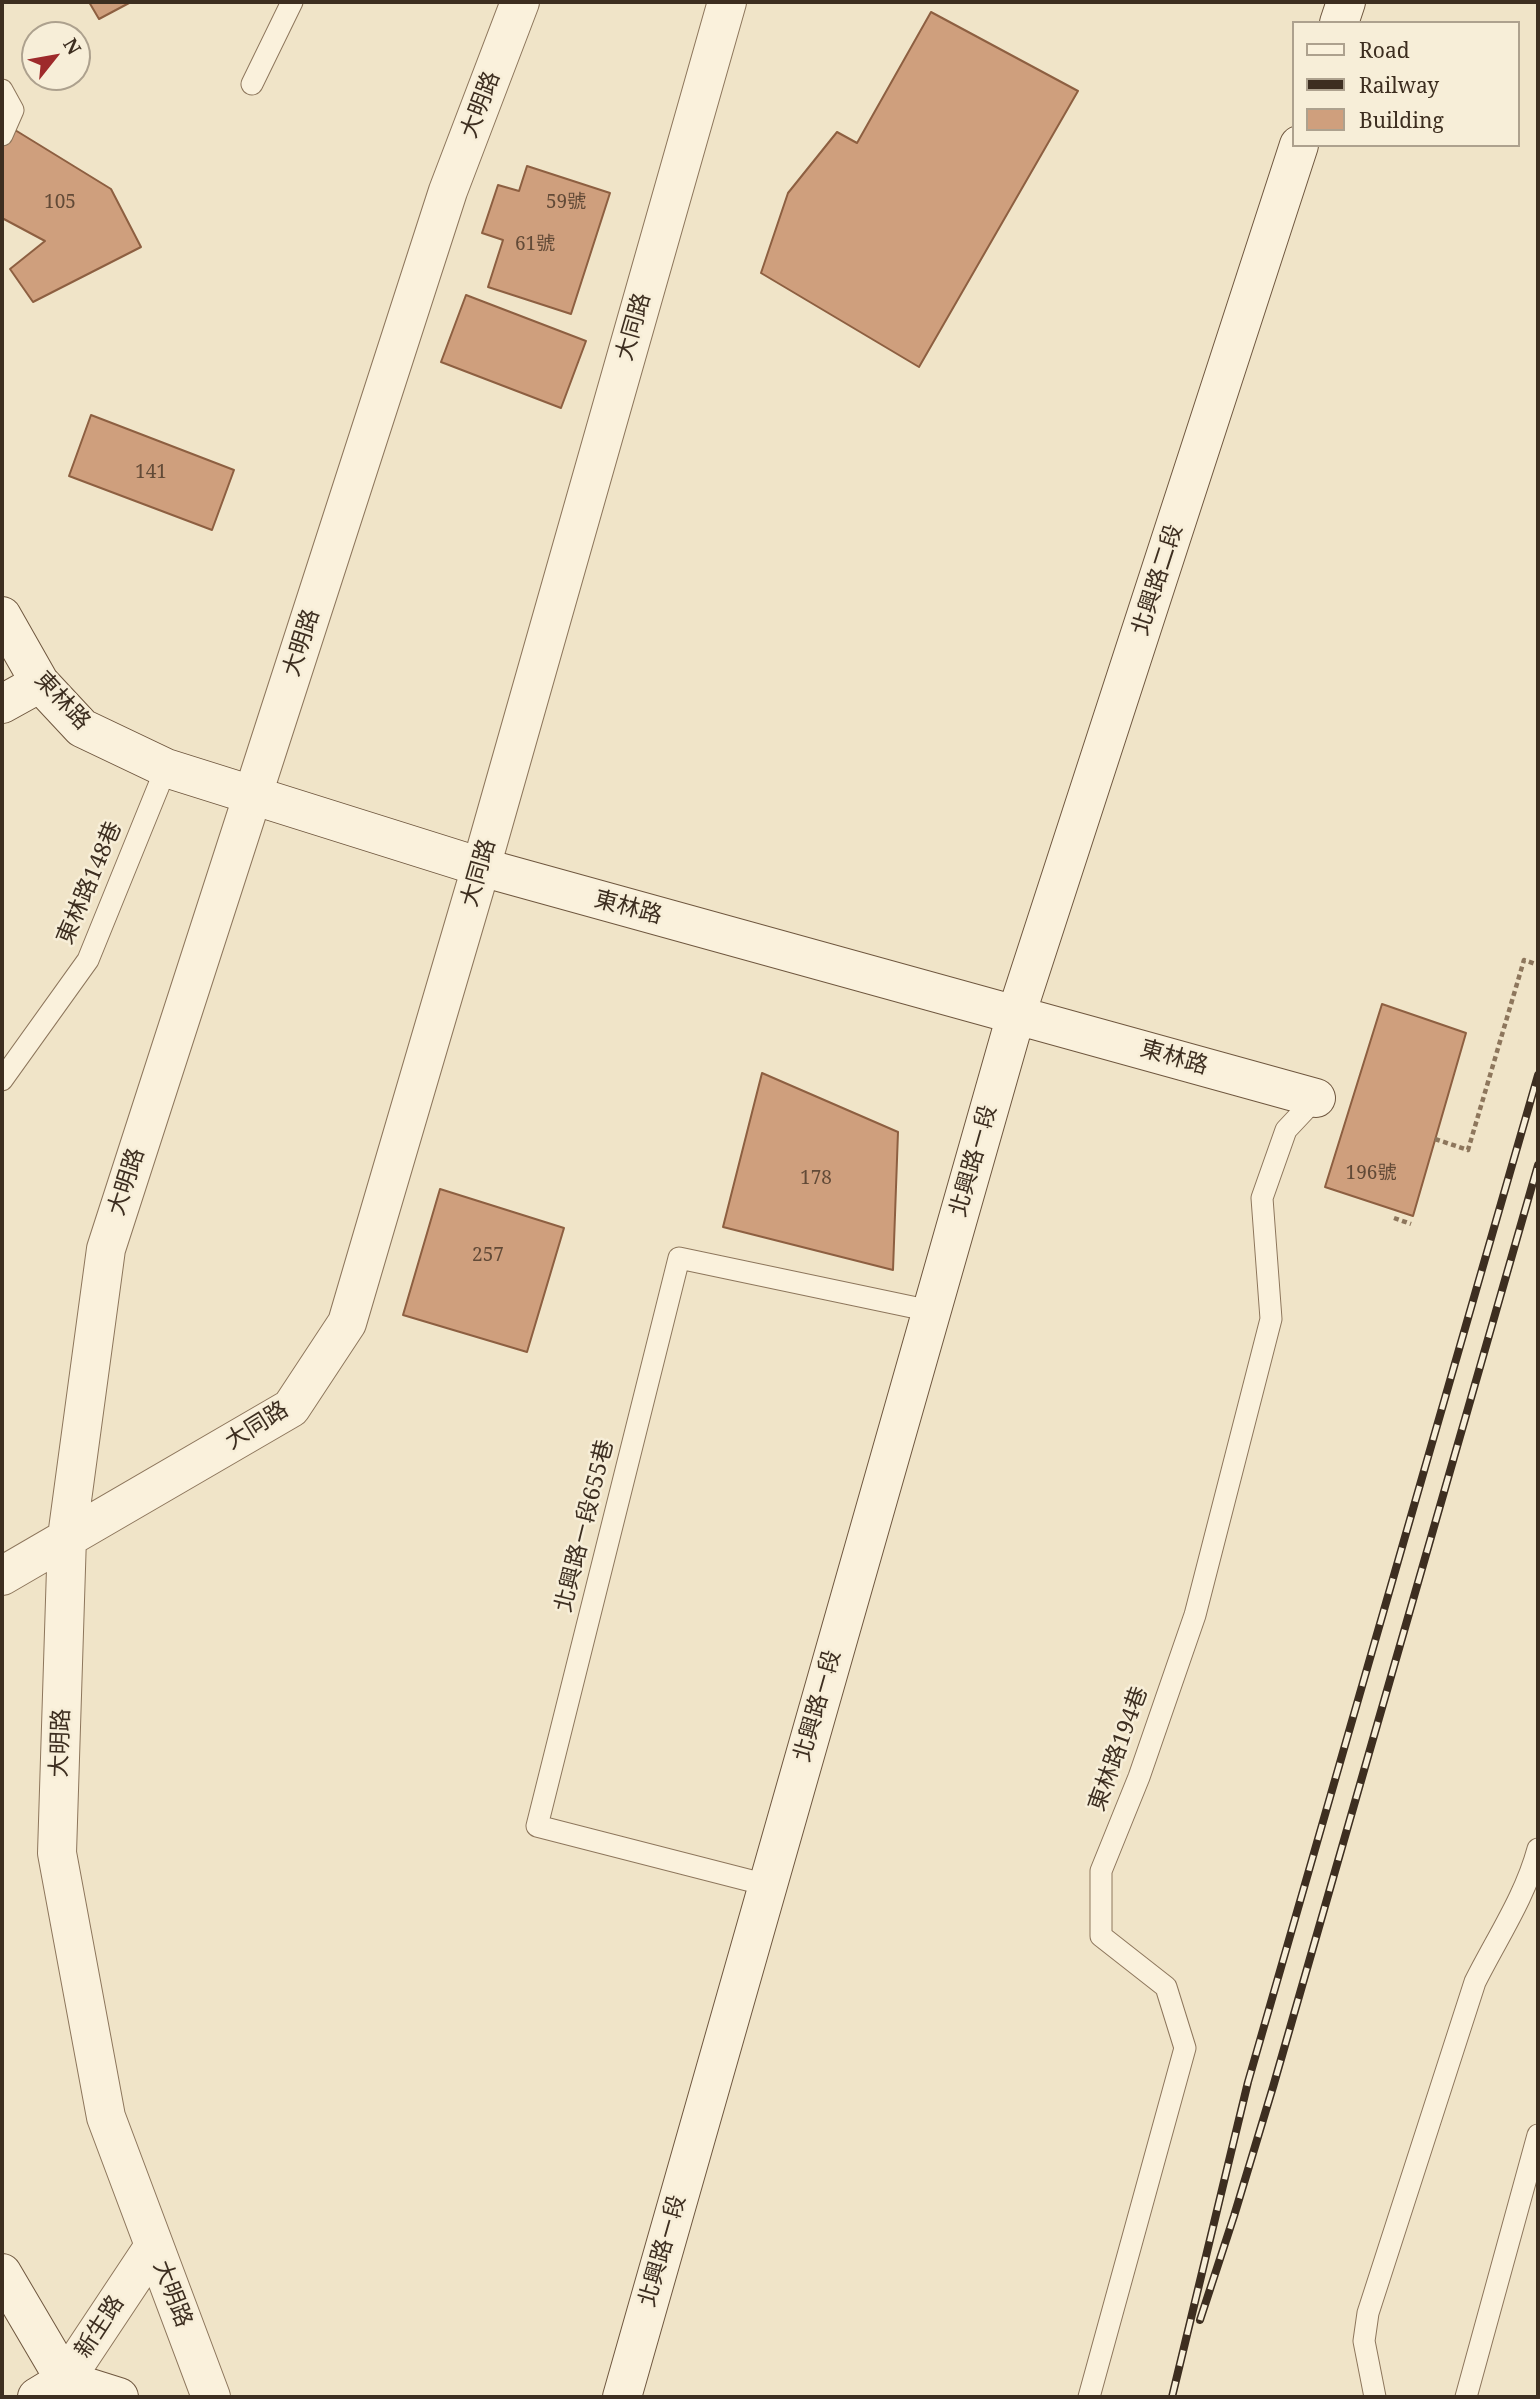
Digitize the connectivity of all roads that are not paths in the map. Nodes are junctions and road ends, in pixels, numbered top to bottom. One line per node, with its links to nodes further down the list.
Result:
1 (292, 2): 6 (lane)
2 (520, 2): 14 (street, 大明路)
3 (727, 2): 15 (street, 大同路)
4 (1346, 2): 5 (street)
5 (1340, 21)
6 (252, 84)
7 (2, 90): 8 (lane)
8 (2, 135)
9 (1298, 147): 16 (street, 北興路二段)
10 (2, 616): 11 (street, 東林路)
11 (40, 683): 12 (street); 13 (street, 東林路)
12 (2, 704)
13 (166, 768): 14 (street, 東林路); 17 (lane, 東林路148巷)
14 (253, 794): 15 (street, 東林路); 20 (street, 大明路)
15 (481, 867): 16 (street, 東林路); 20 (street, 大同路)
16 (1016, 1015): 18 (street, 東林路); 19 (street, 北興路ㄧ段)
17 (2, 1080)
18 (1316, 1098): 31 (lane, 東林路194巷)
19 (931, 1311): 23 (street, 北興路ㄧ段); 23 (lane, 北興路ㄧ段655巷)
20 (67, 1537): 21 (street, 大同路); 25 (street, 大明路)
21 (2, 1576)
22 (1538, 1849): 32 (lane)
23 (767, 1885): 30 (street, 北興路ㄧ段)
24 (1538, 2135): 33 (lane)
25 (153, 2246): 27 (street, 新生路); 29 (street, 大明路)
26 (2, 2273): 27 (street)
27 (51, 2389): 28 (street)
28 (119, 2397)
29 (211, 2397)
30 (622, 2397)
31 (1088, 2397)
32 (1375, 2397)
33 (1466, 2397)

